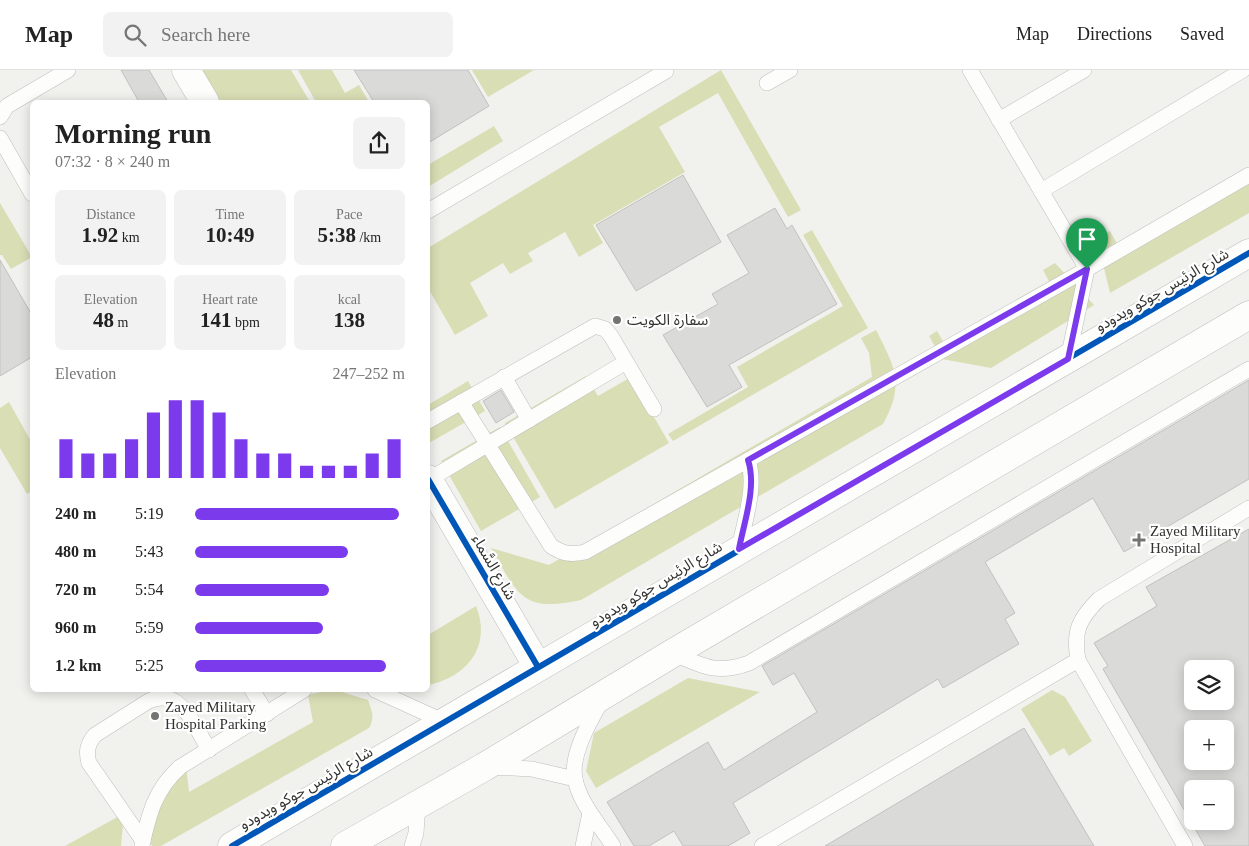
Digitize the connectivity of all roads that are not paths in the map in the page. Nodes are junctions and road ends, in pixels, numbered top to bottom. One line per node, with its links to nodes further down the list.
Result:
1 (68, 70): 10 (lane)
2 (186, 70): 9 (street)
3 (666, 70): 16 (lane)
4 (790, 70): 8 (lane)
5 (970, 70): 11 (lane)
6 (1084, 70): 11 (lane)
7 (1244, 70): 15 (lane)
8 (767, 83)
9 (204, 100)
10 (0, 117)
11 (999, 120): 15 (lane)
12 (0, 138): 14 (lane)
13 (1249, 175): 18 (lane)
14 (30, 190)
15 (1041, 191): 18 (lane)
16 (430, 211)
17 (1249, 253): 20 (street, شارع الرئيس جوكو ويدودو)
18 (1087, 269): 20 (lane); 29 (lane)
19 (1249, 315): 34 (street)
20 (1068, 359): 33 (street, شارع الرئيس جوكو ويدودو)
21 (626, 362): 23 (lane); 25 (lane); 27 (lane)
22 (1249, 369): 34 (lane)
23 (504, 377): 24 (lane); 27 (lane)
24 (461, 402): 26 (lane); 28 (lane)
25 (654, 409)
26 (430, 419)
27 (529, 420): 28 (lane)
28 (487, 445): 29 (lane); 30 (lane)
29 (748, 460): 33 (lane)
30 (430, 479)
31 (430, 483): 36 (street, شارع السَّماء)
32 (1249, 508): 35 (lane)
33 (739, 549): 36 (street, شارع الرئيس جوكو ويدودو)
34 (673, 653): 40 (street)
35 (1078, 660): 54 (lane); 55 (lane)
36 (538, 668): 42 (street, شارع الرئيس جوكو ويدودو)
37 (253, 692): 41 (lane)
38 (301, 692): 41 (lane)
39 (379, 692): 42 (lane)
40 (605, 695): 44 (street); 45 (lane)
41 (267, 714): 43 (lane)
42 (445, 722): 49 (street, شارع الرئيس جوكو ويدودو)
43 (209, 750): 48 (lane); 48 (lane)
44 (484, 767): 45 (lane); 46 (street)
45 (574, 779): 47 (lane)
46 (418, 803): 50 (street); 51 (lane)
47 (590, 813): 52 (lane); 53 (lane)
48 (142, 844)
49 (232, 846)
50 (345, 846)
51 (412, 846)
52 (583, 846)
53 (613, 846)
54 (762, 846)
55 (1185, 846)

